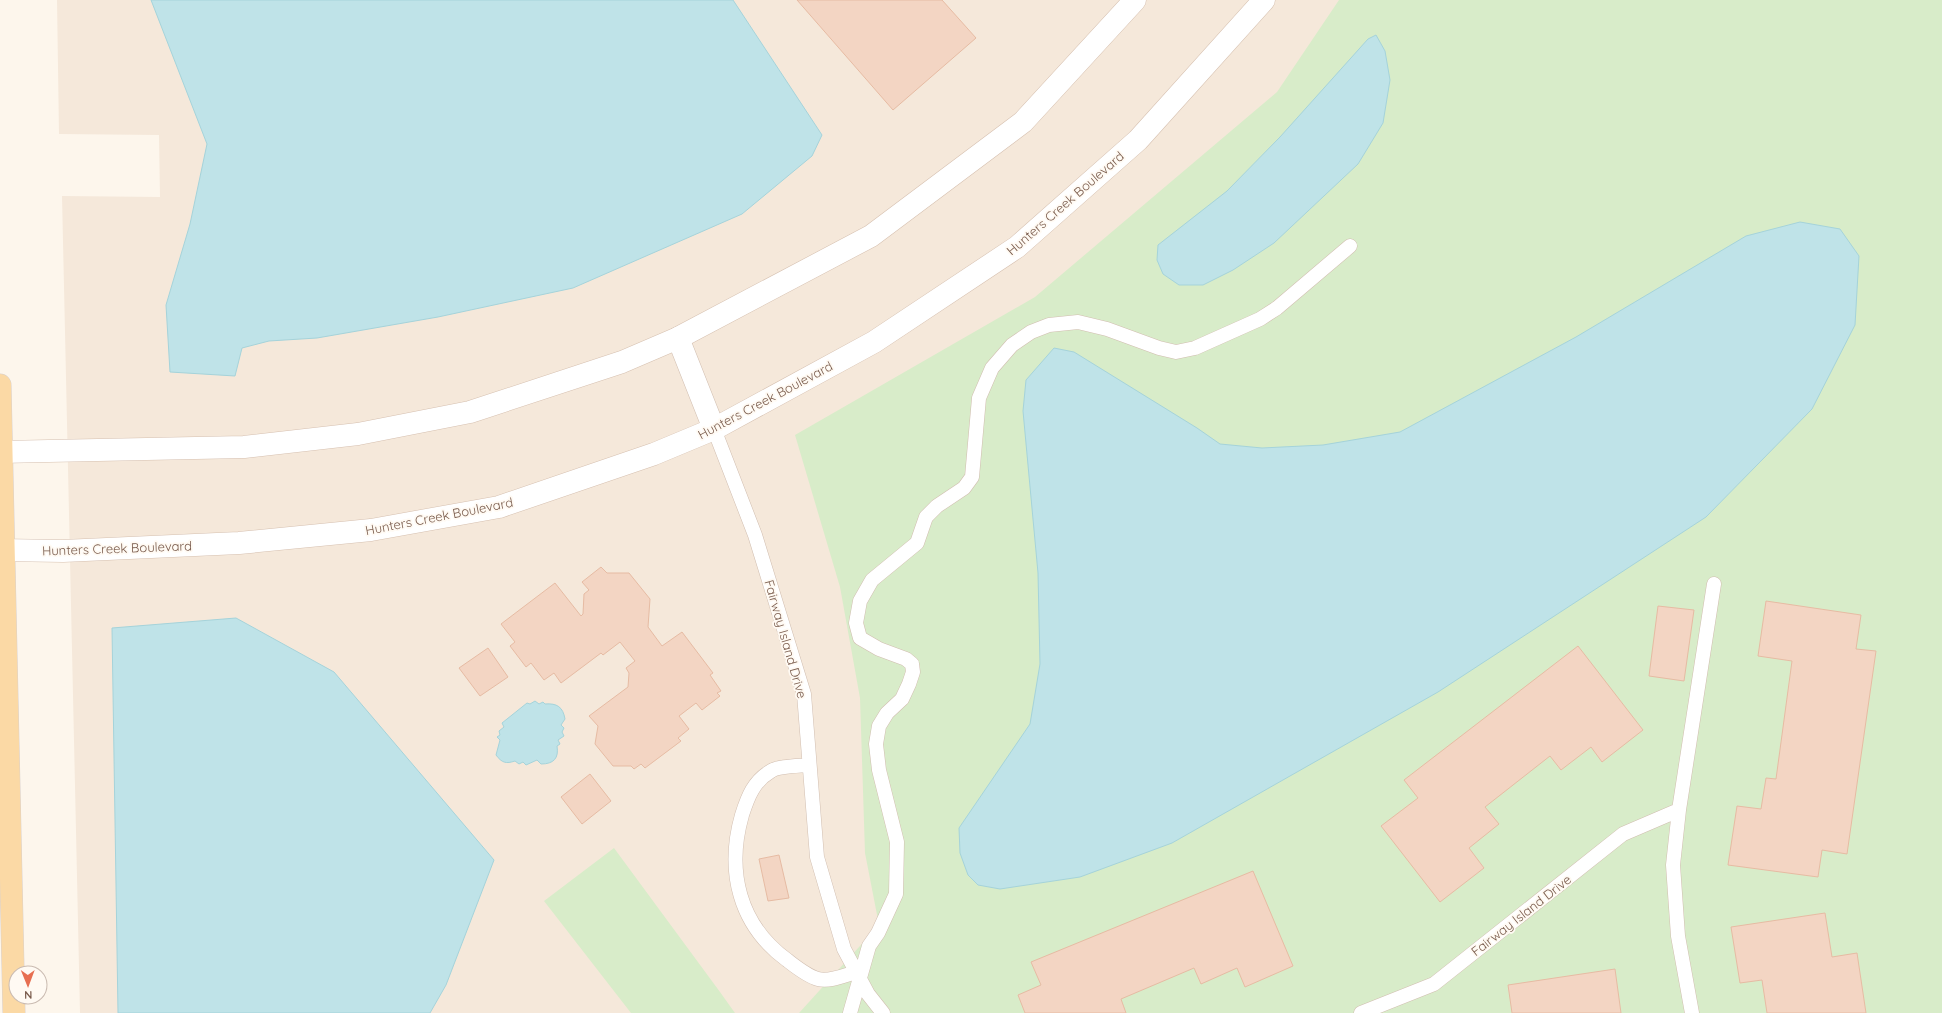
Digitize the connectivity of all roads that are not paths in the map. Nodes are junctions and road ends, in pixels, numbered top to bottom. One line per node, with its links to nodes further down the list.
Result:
1 (1135, 0): 4 (street)
2 (1264, 0): 6 (street, Hunters Creek Boulevard)
3 (1350, 246): 12 (lane)
4 (678, 338): 6 (street, Fairway Island Drive); 7 (street)
5 (0, 385): 7 (main road)
6 (714, 429): 8 (street, Hunters Creek Boulevard); 10 (lane, Fairway Island Drive)
7 (1, 452): 8 (main road)
8 (2, 550): 13 (main road)
9 (1714, 584): 11 (lane)
10 (809, 764): 12 (lane, Fairway Island Drive); 12 (lane)
11 (1678, 810): 16 (lane, Fairway Island Drive); 17 (lane)
12 (858, 975): 14 (lane); 15 (lane, Fairway Island Drive)
13 (14, 1013)
14 (850, 1013)
15 (883, 1013)
16 (1361, 1013)
17 (1692, 1013)

